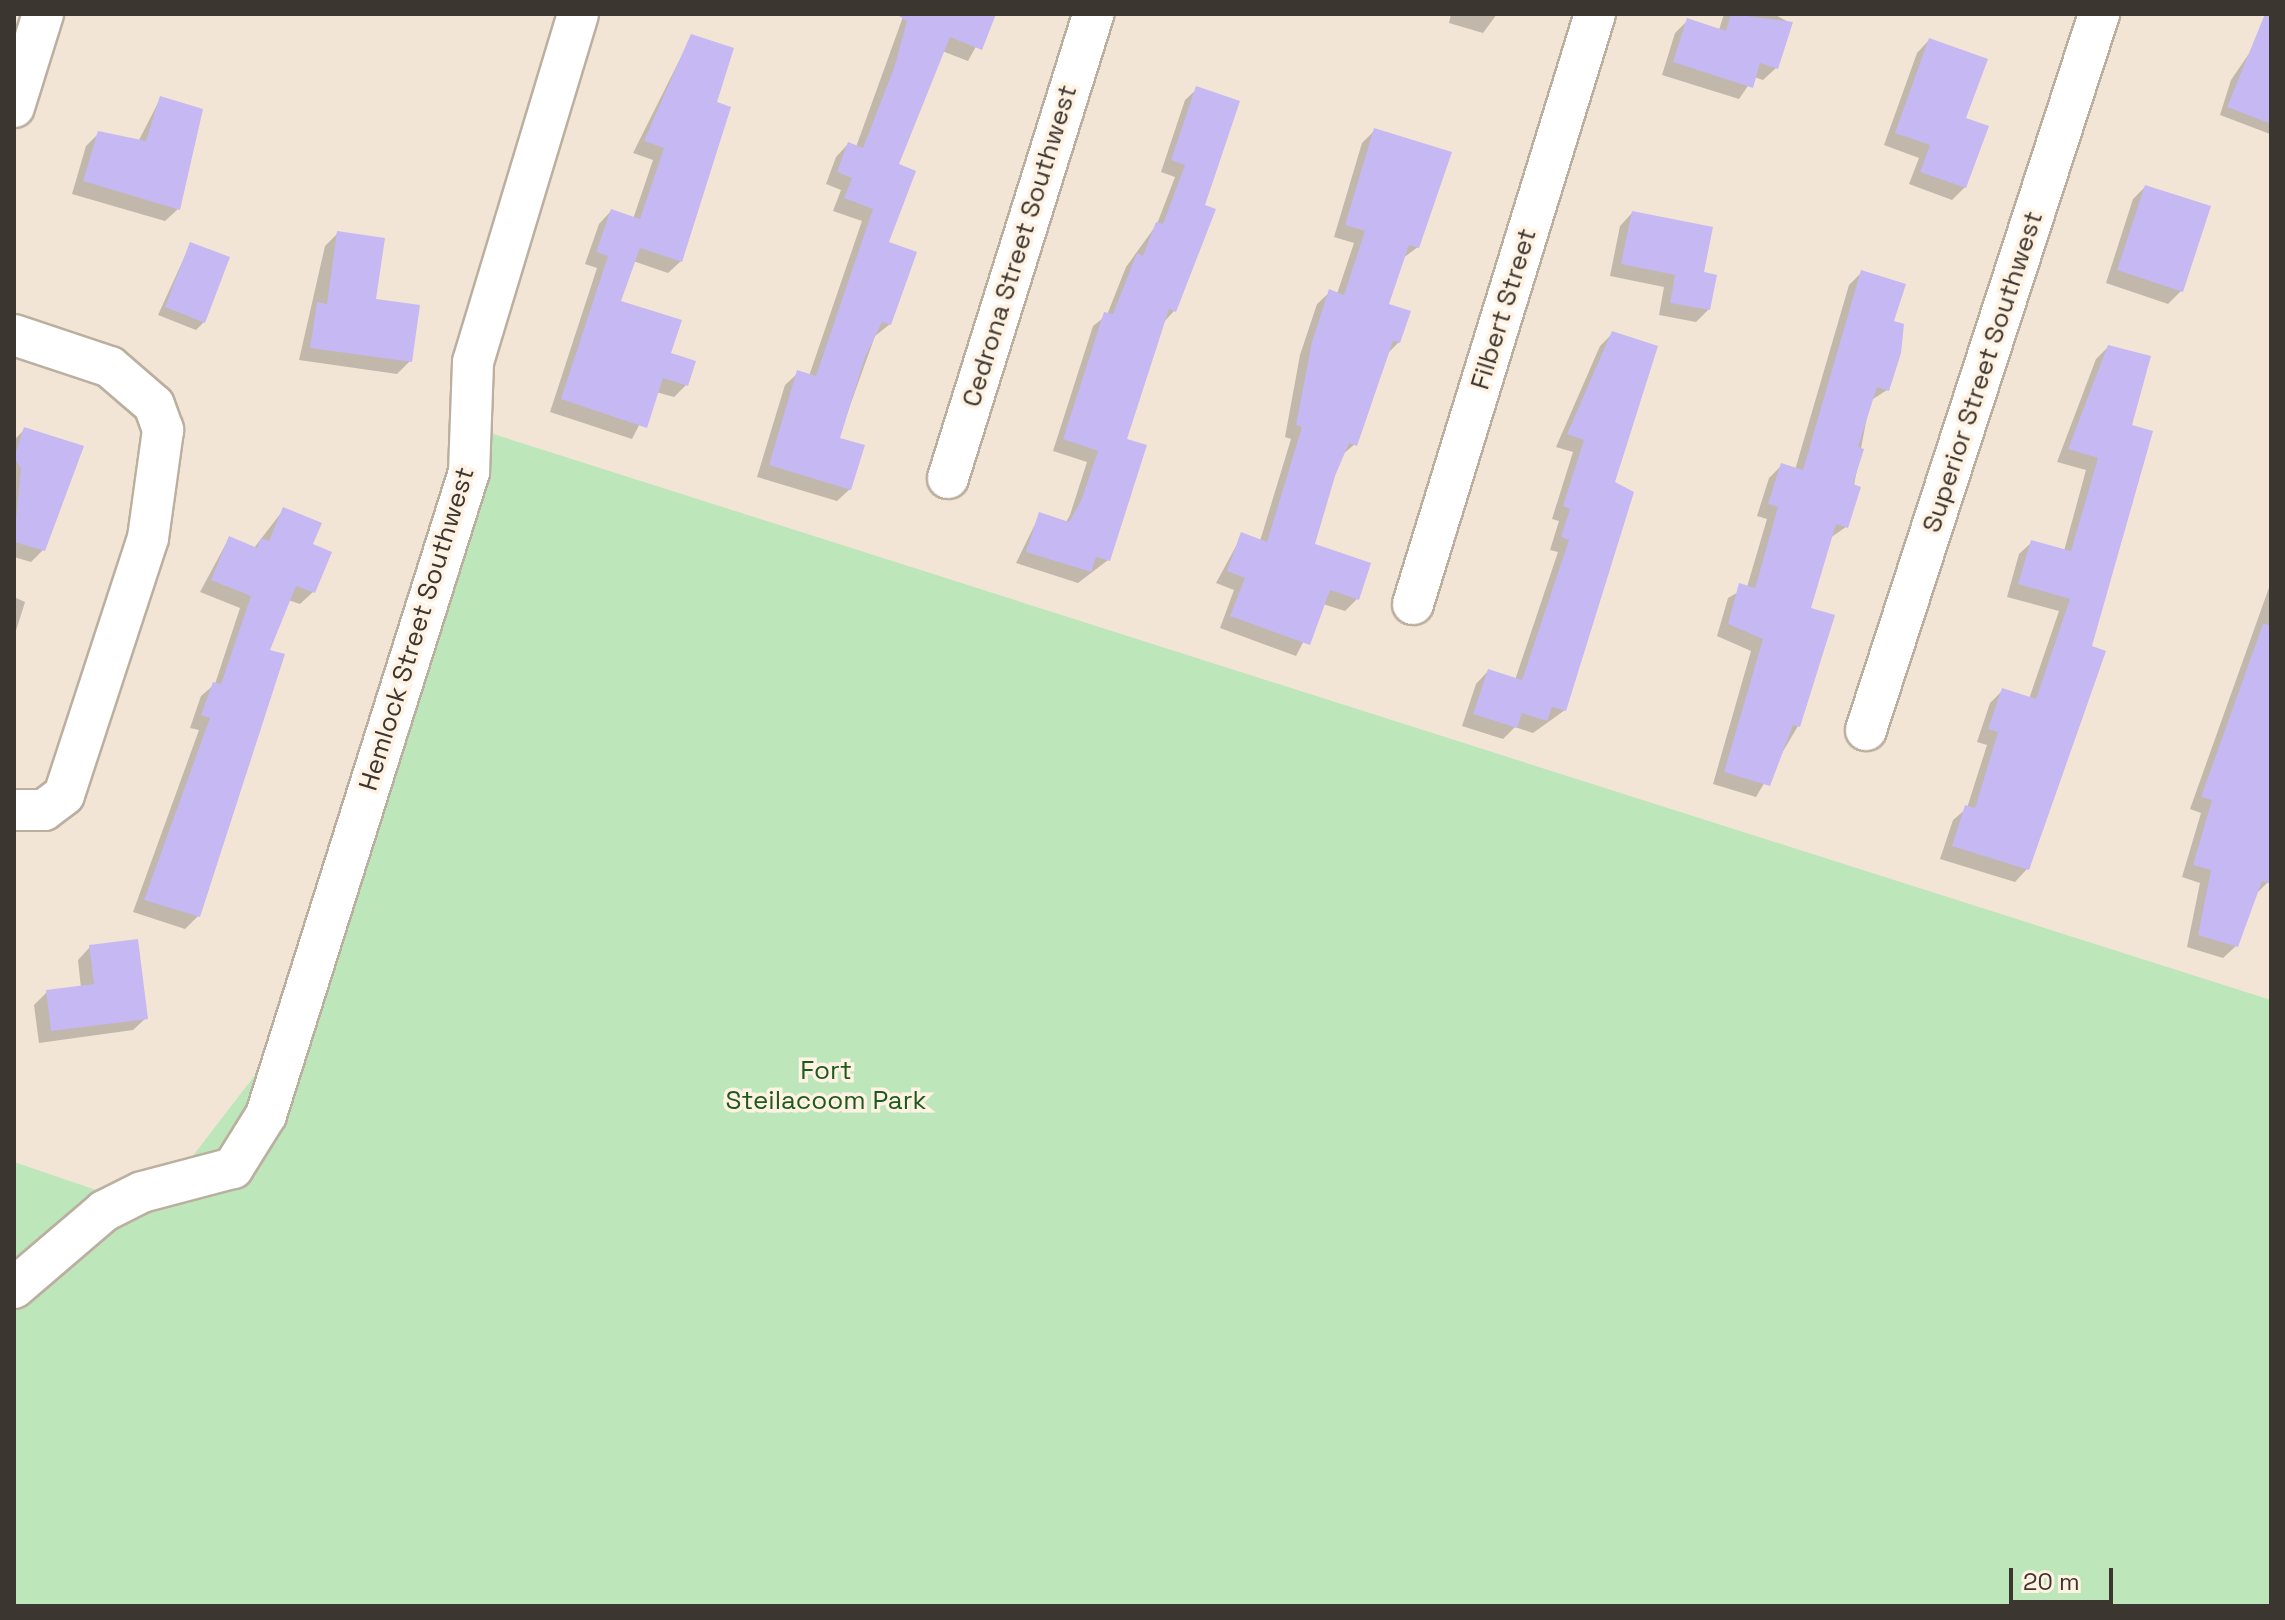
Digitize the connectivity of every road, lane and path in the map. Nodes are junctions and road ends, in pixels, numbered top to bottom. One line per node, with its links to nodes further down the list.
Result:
1 (43, 14): 6 (street)
2 (578, 14): 12 (street, Hemlock Street Southwest)
3 (1093, 14): 8 (street, Cedrona Street Southwest)
4 (1595, 14): 9 (street, Filbert Street)
5 (2099, 14): 10 (street, Superior Street Southwest)
6 (14, 107)
7 (14, 335): 11 (street)
8 (948, 478)
9 (1413, 604)
10 (1866, 730)
11 (14, 810)
12 (14, 1288)

